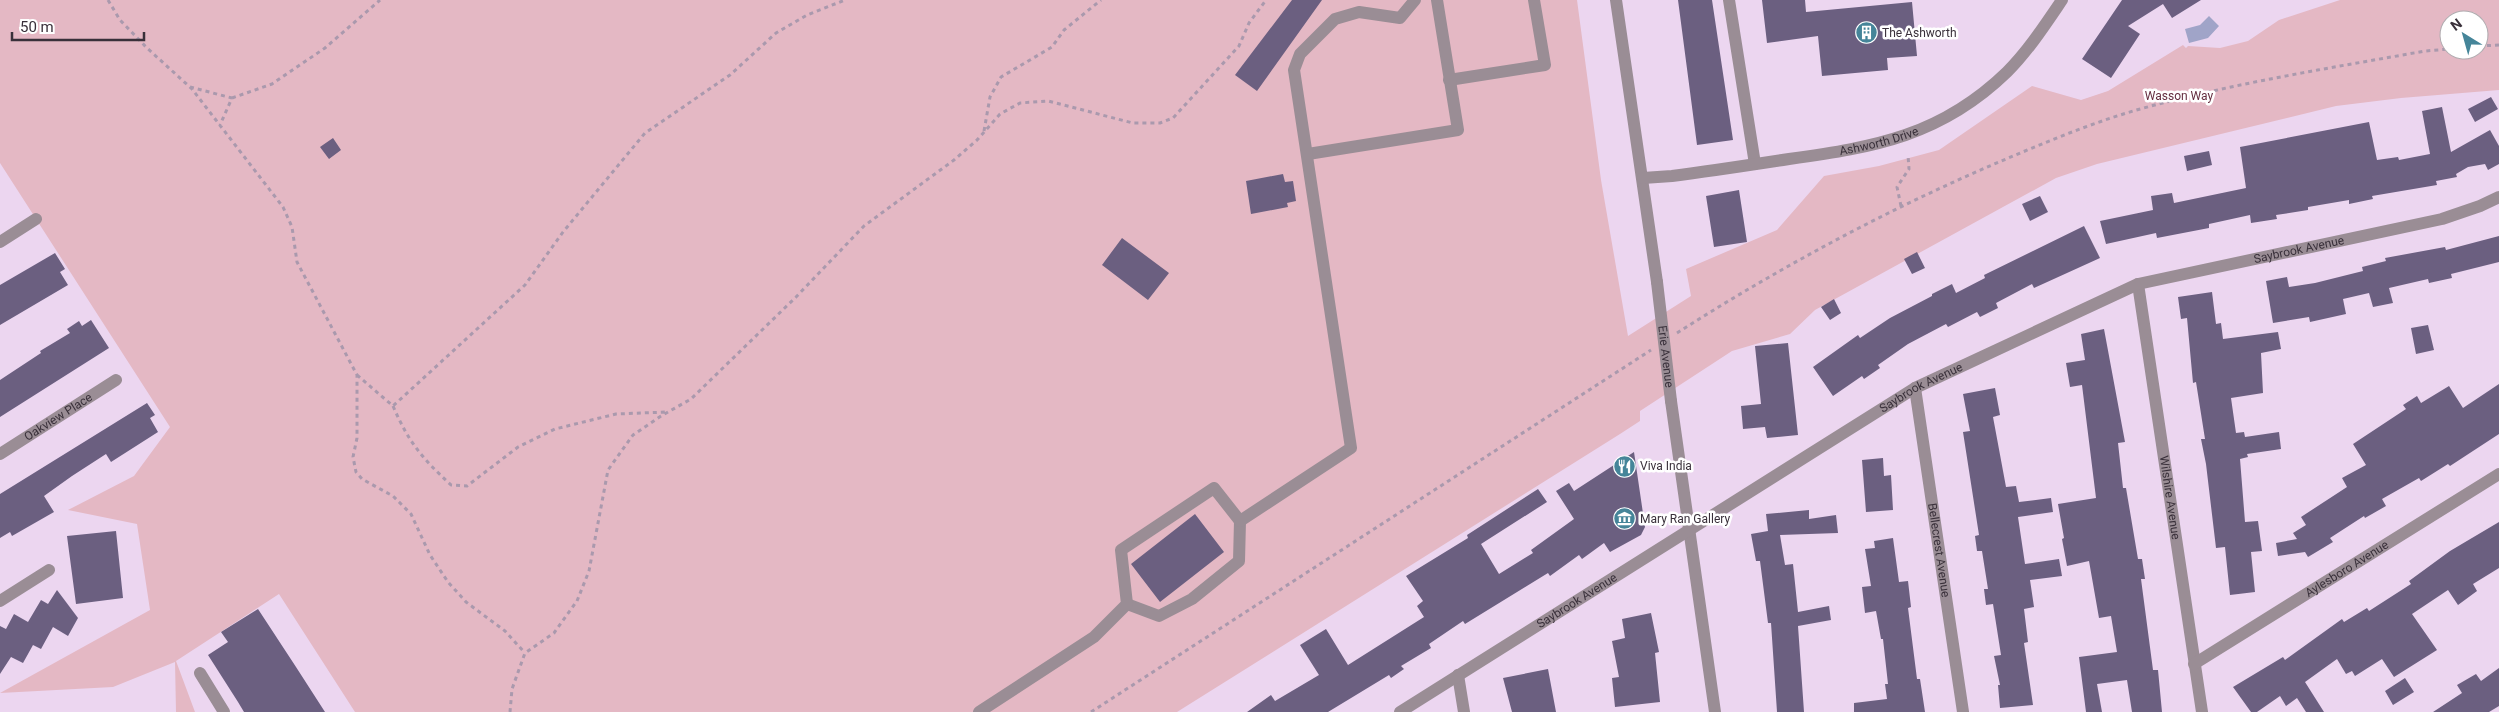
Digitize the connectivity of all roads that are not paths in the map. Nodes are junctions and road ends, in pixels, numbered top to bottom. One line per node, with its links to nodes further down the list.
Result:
1 (1415, 0): 8 (street)
2 (1436, 0): 7 (street)
3 (1534, 0): 7 (street)
4 (1616, 0): 10 (street, Erie Avenue)
5 (1729, 0): 9 (street)
6 (2062, 0): 9 (street, Ashworth Drive)
7 (1449, 80): 8 (street)
8 (1308, 154): 19 (street)
9 (1755, 164): 10 (street, Ashworth Drive)
10 (1643, 178): 20 (street, Erie Avenue, bridge)
11 (2499, 197): 14 (street, Saybrook Avenue)
12 (36, 219): 13 (street)
13 (0, 242)
14 (2138, 284): 16 (street, Saybrook Avenue); 24 (street, Wilshire Avenue)
15 (116, 380): 17 (street, Oakview Place)
16 (1915, 388): 20 (street, Saybrook Avenue); 32 (street, Bellecrest Avenue)
17 (0, 454)
18 (2499, 474): 24 (street, Aylesboro Avenue)
19 (1240, 521): 23 (street); 23 (street)
20 (1688, 529): 26 (street, Saybrook Avenue); 31 (street, Erie Avenue)
21 (49, 570): 22 (street)
22 (0, 601)
23 (1127, 604): 28 (street)
24 (2194, 664): 33 (street, Wilshire Avenue)
25 (200, 673): 27 (street)
26 (1458, 675): 29 (street, Saybrook Avenue); 30 (street)
27 (224, 712)
28 (979, 712)
29 (1400, 712)
30 (1464, 712)
31 (1715, 712)
32 (1963, 712)
33 (2202, 712)

